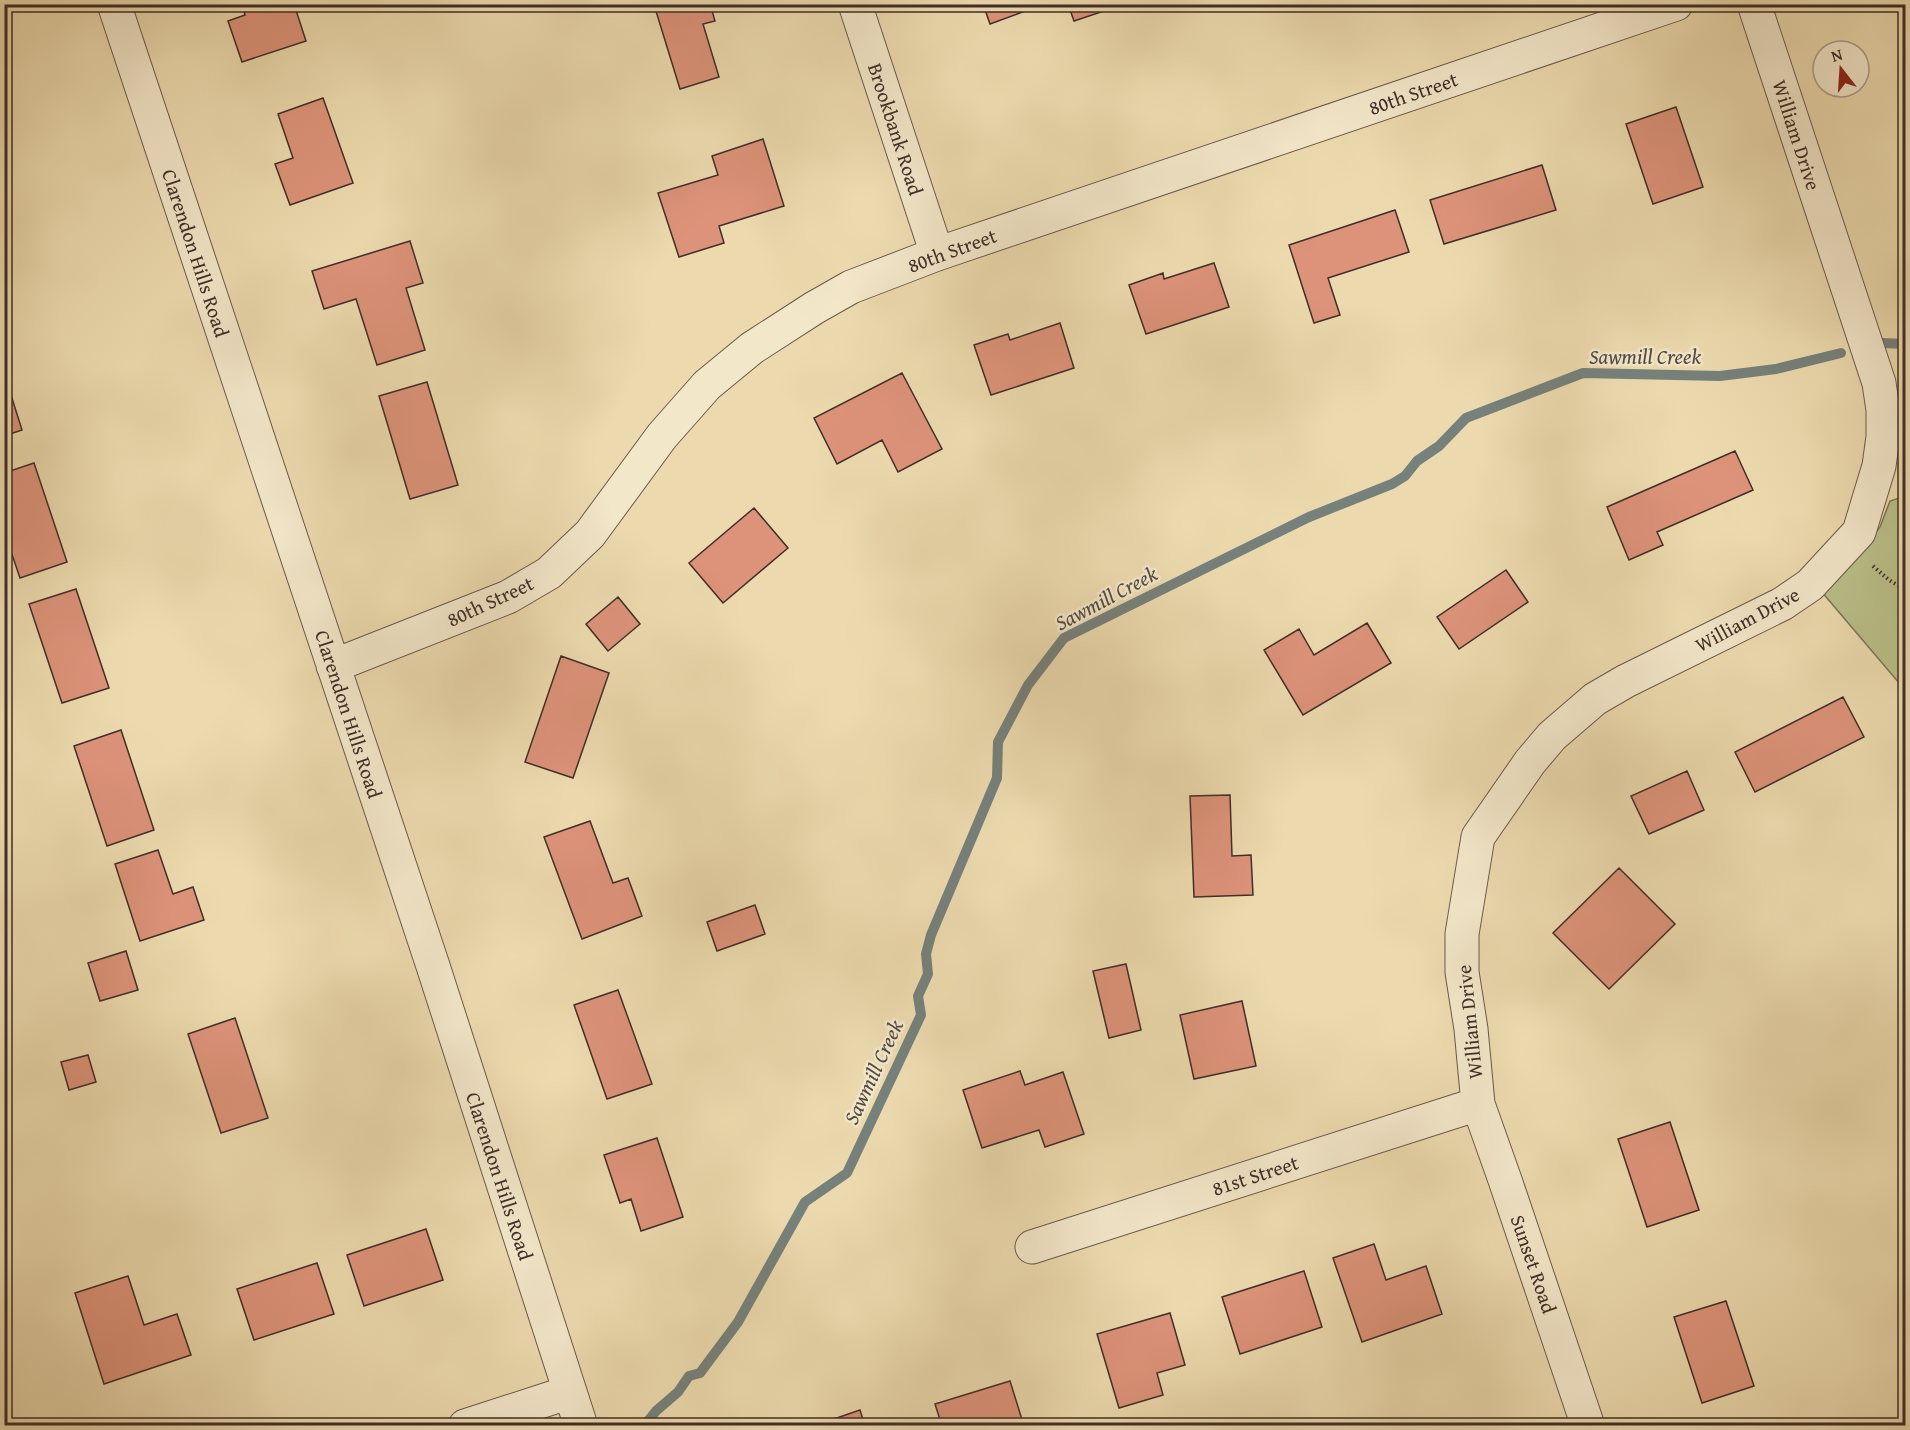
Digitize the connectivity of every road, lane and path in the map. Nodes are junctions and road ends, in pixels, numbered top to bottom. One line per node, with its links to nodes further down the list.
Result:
1 (114, 4): 8 (street, Clarendon Hills Road)
2 (855, 4): 5 (street, Brookbank Road)
3 (1676, 4): 5 (street, 80th Street)
4 (1754, 4): 6 (street, William Drive)
5 (937, 254): 8 (street, 80th Street)
6 (1850, 542): 7 (path); 9 (street, William Drive)
7 (1905, 590)
8 (333, 666): 11 (street, Clarendon Hills Road)
9 (1478, 1104): 10 (street, 81st Street); 14 (street, Sunset Road)
10 (1032, 1247)
11 (570, 1392): 12 (street); 13 (street, Clarendon Hills Road)
12 (465, 1425)
13 (580, 1425)
14 (1588, 1425)

